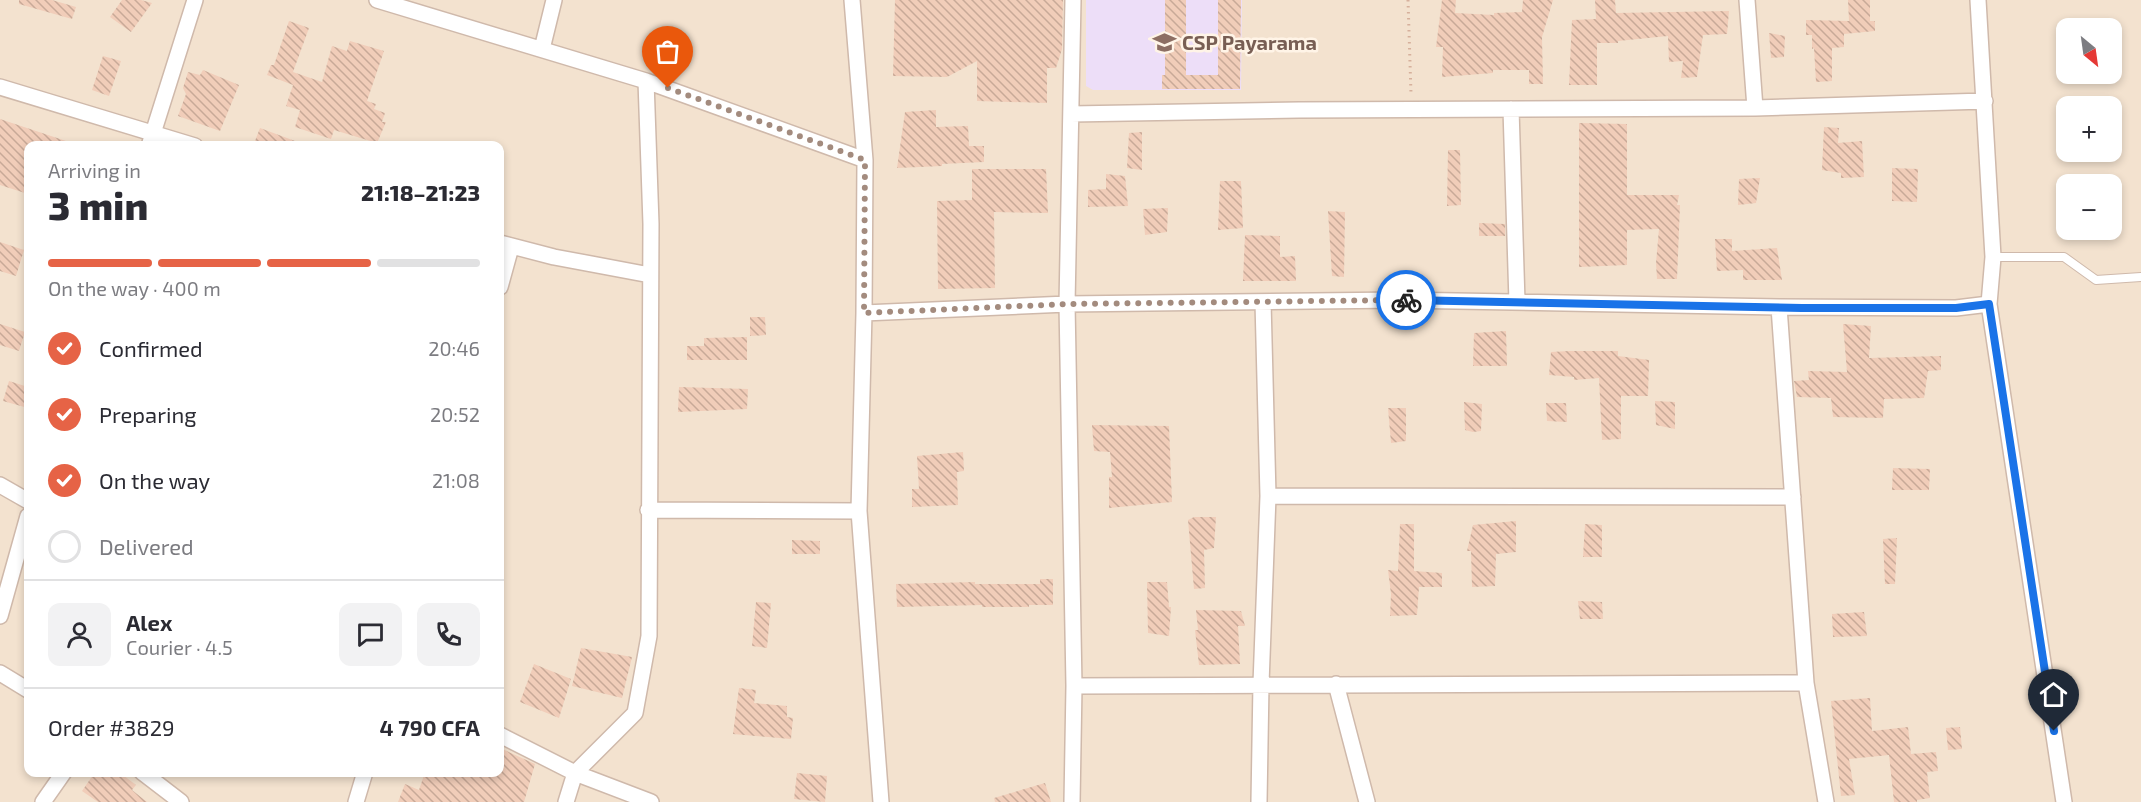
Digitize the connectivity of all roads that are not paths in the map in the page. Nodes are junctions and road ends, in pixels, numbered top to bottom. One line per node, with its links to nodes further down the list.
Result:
1 (195, 0): 15 (street)
2 (377, 0): 8 (street)
3 (555, 0): 8 (street)
4 (852, 0): 16 (street)
5 (1072, 0): 14 (street)
6 (1747, 0): 12 (street)
7 (1978, 0): 11 (street)
8 (542, 49): 9 (street)
9 (646, 81): 16 (street); 19 (street)
10 (0, 87): 15 (street)
11 (1985, 101): 12 (street); 18 (street)
12 (1755, 108): 13 (street)
13 (1511, 109): 14 (street); 22 (street)
14 (1071, 114): 23 (street)
15 (151, 139)
16 (865, 160): 26 (street)
17 (505, 245): 19 (street)
18 (1993, 257): 20 (lane); 24 (street)
19 (650, 275): 31 (street)
20 (2141, 277)
21 (1263, 302): 22 (street); 23 (street); 28 (street)
22 (1517, 302): 25 (street)
23 (1067, 304): 26 (street); 39 (street)
24 (1989, 304): 25 (street); 58 (street)
25 (1779, 307): 29 (street)
26 (864, 313): 32 (street)
27 (0, 485): 30 (street)
28 (1268, 496): 29 (street); 37 (street)
29 (1793, 497): 36 (street)
30 (24, 499)
31 (648, 510): 32 (street); 42 (street)
32 (858, 511): 53 (street)
33 (24, 530): 34 (street)
34 (0, 616)
35 (0, 673): 40 (street)
36 (1806, 683): 38 (street); 57 (street)
37 (1261, 684): 38 (street); 39 (street); 55 (street)
38 (1336, 684): 56 (street)
39 (1074, 686): 54 (street)
40 (24, 688)
41 (504, 737): 42 (street)
42 (575, 773): 51 (street); 52 (street)
43 (60, 777): 48 (street)
44 (148, 777): 47 (street)
45 (168, 777): 47 (street)
46 (364, 777): 50 (street)
47 (164, 789): 49 (street)
48 (43, 802)
49 (181, 802)
50 (356, 802)
51 (566, 802)
52 (651, 802)
53 (880, 802)
54 (1072, 802)
55 (1259, 802)
56 (1367, 802)
57 (1826, 802)
58 (2064, 802)

